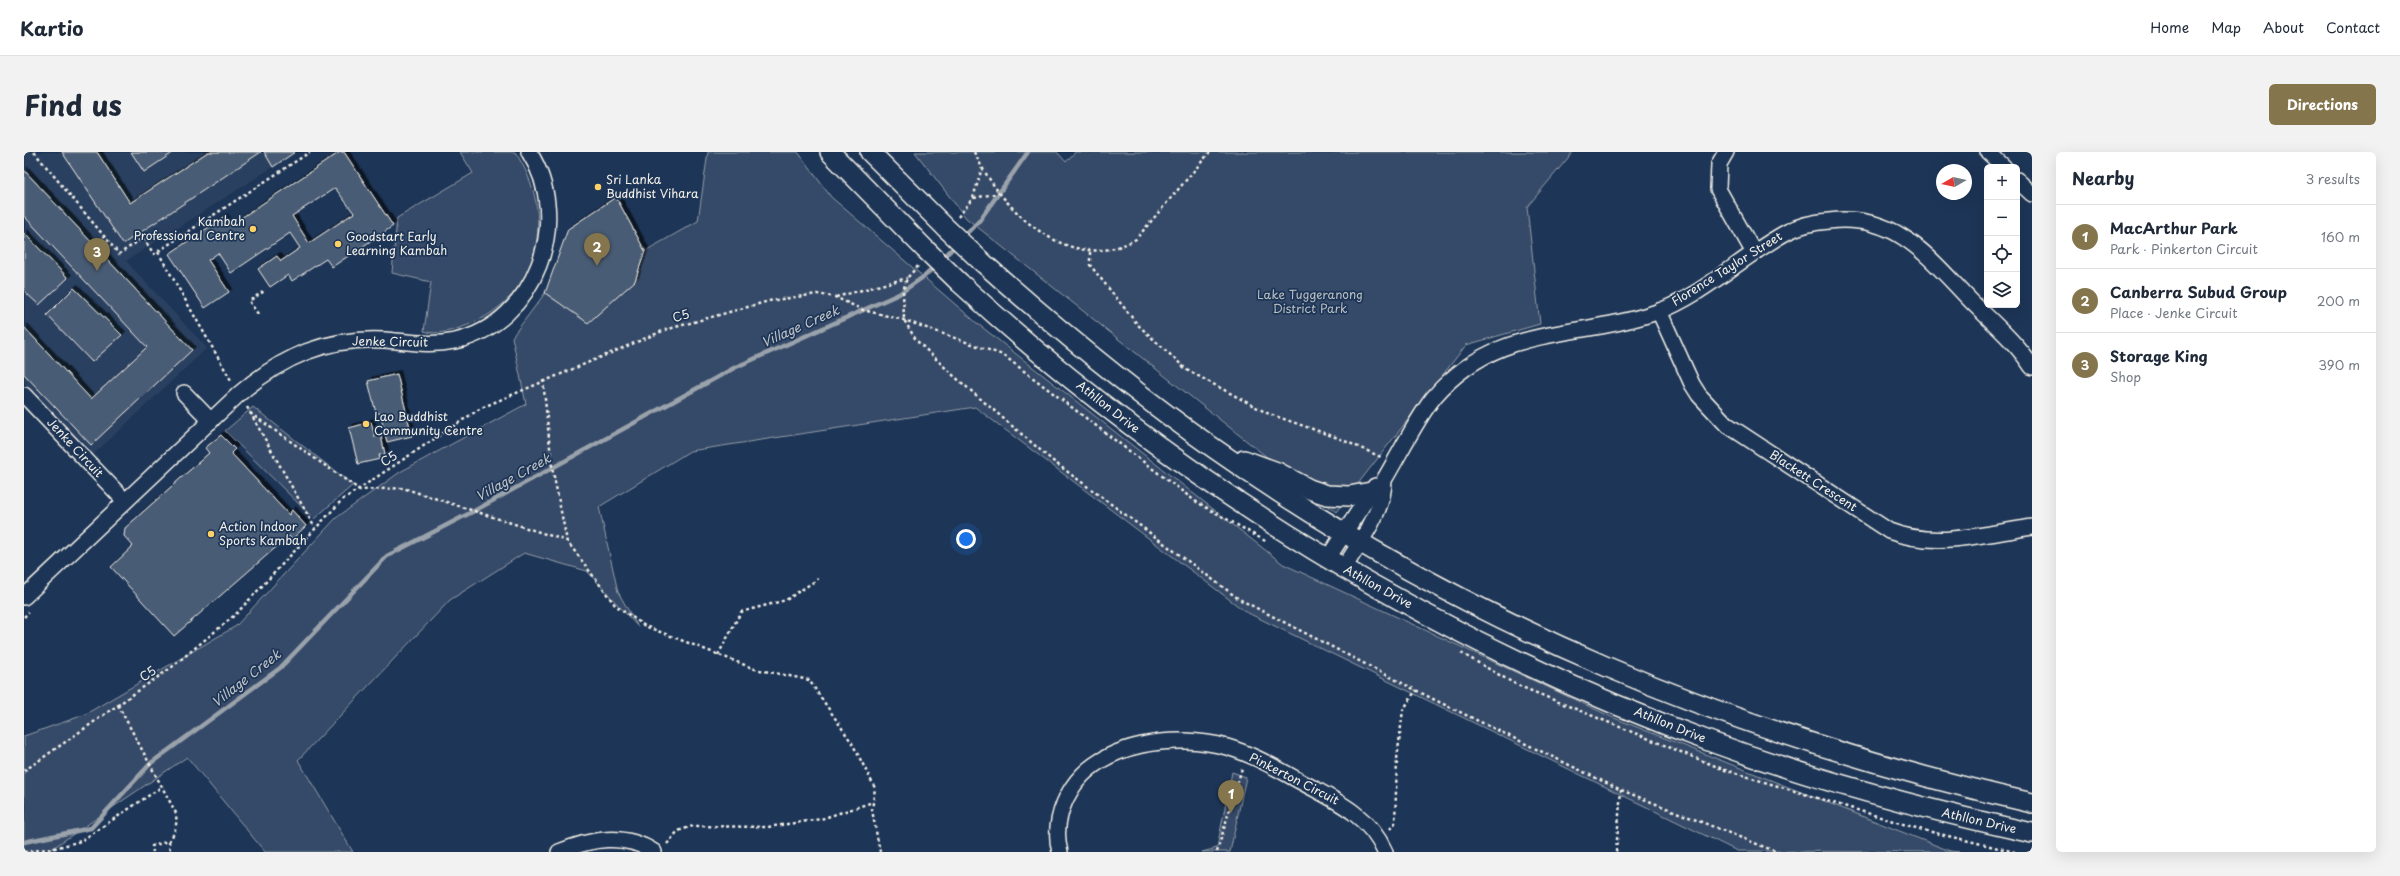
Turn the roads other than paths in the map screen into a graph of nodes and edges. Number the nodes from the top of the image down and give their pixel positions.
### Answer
1 (529, 152) edge
2 (830, 152) edge
3 (870, 152) edge
4 (1726, 152) edge
5 (1988, 152) edge
6 (2001, 164) edge
7 (2020, 183) edge
8 (2032, 194) edge
9 (1754, 253) junction
10 (1659, 311) junction
11 (2032, 367) edge
12 (184, 393) dead end
13 (24, 395) edge
14 (210, 421) junction
15 (1217, 450) junction
16 (1378, 486) junction
17 (125, 501) junction
18 (2032, 527) edge
19 (1352, 538) junction
20 (1328, 558) junction
21 (1344, 568) junction
22 (24, 597) edge
23 (2032, 803) edge
24 (2032, 833) edge
25 (1382, 846) edge
26 (659, 849) edge
27 (559, 852) edge
28 (1060, 852) edge

1 - 14 street, Jenke Circuit
2 - 20 main road, Athllon Drive, bridge
3 - 15 main road, bridge
4 - 9 street
5 - 6 street
7 - 8 street
9 - 10 street, Florence Taylor Street
9 - 11 street, Florence Taylor Street
10 - 16 street, Florence Taylor Street
10 - 18 street, Blackett Crescent
12 - 14 street
13 - 17 street, Jenke Circuit
14 - 17 street, Jenke Circuit
15 - 16 main road
15 - 19 main road
16 - 19 street, Florence Taylor Street
17 - 22 street, Jenke Circuit
19 - 20 street, Florence Taylor Street
19 - 21 street, Florence Taylor Street
19 - 23 main road
20 - 21 main road, Athllon Drive
21 - 24 main road, Athllon Drive
25 - 28 street, Pinkerton Circuit
26 - 27 street

